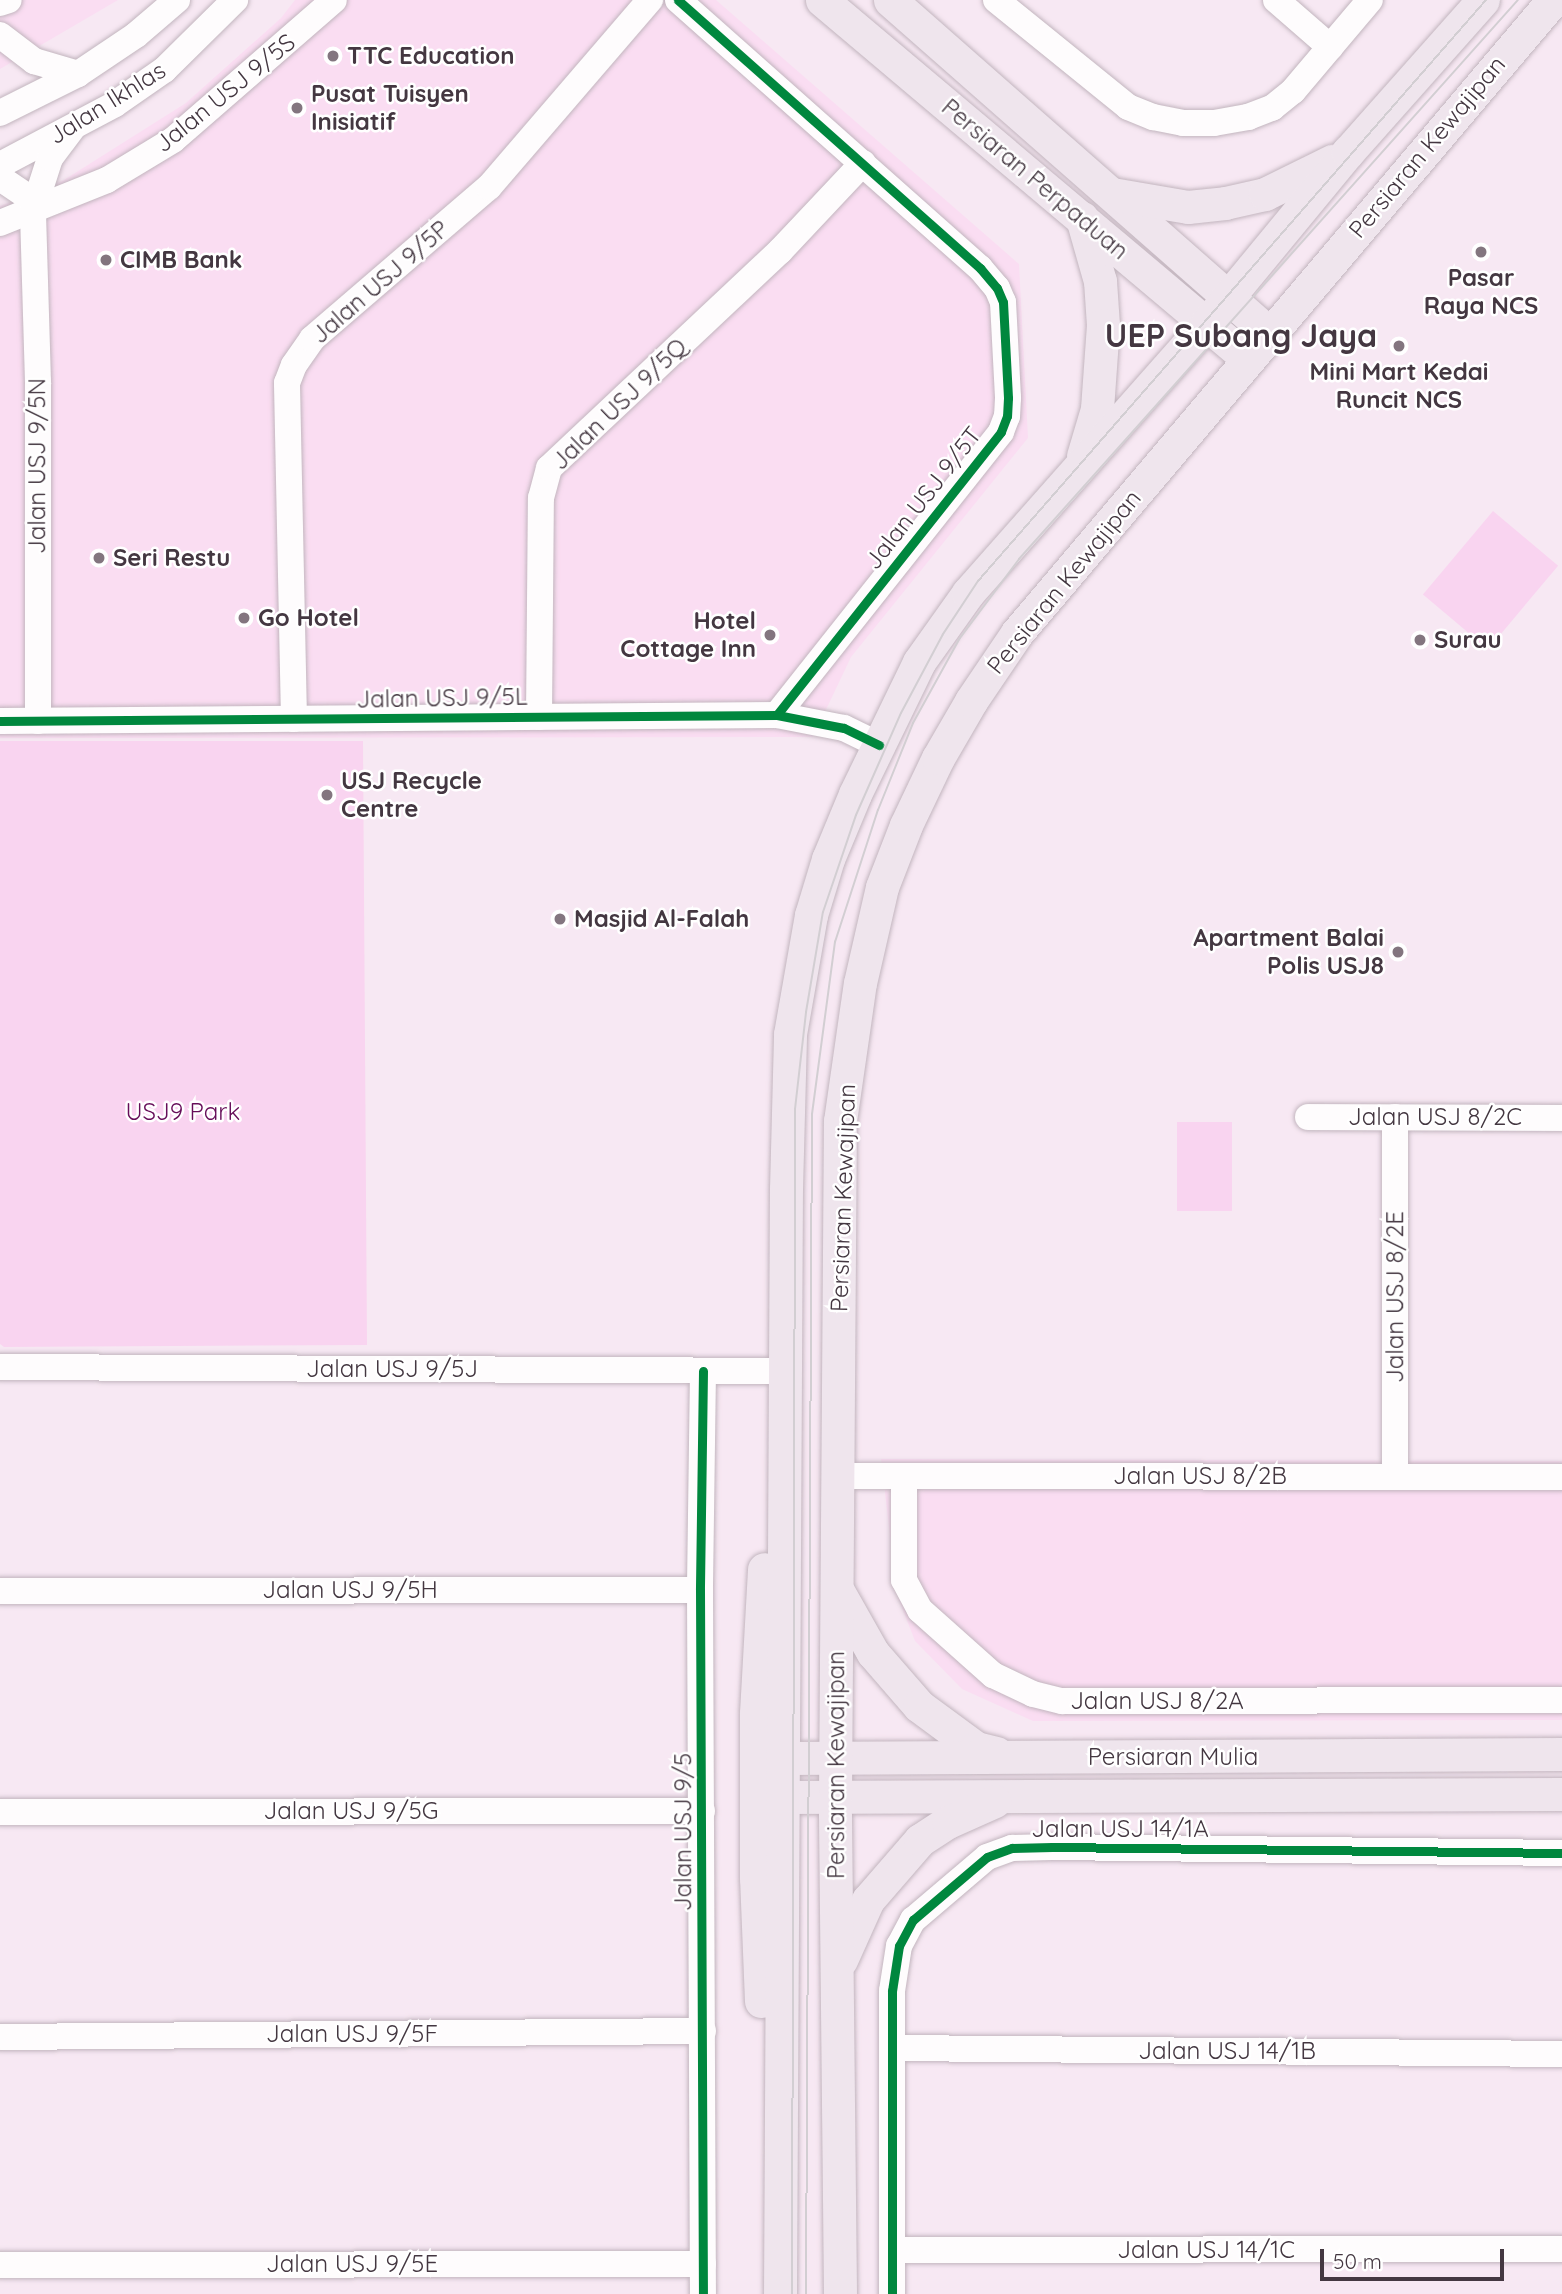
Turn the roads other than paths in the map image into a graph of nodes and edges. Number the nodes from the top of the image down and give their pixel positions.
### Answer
1 (9, 0) edge
2 (177, 0) edge
3 (235, 0) edge
4 (334, 0) edge
5 (650, 0) edge
6 (822, 0) edge
7 (890, 0) edge
8 (996, 0) edge
9 (1276, 0) edge
10 (1370, 0) edge
11 (1483, 0) edge
12 (1553, 0) edge
13 (0, 3) edge
14 (686, 3) edge
15 (0, 35) edge
16 (1330, 47) junction
17 (78, 74) junction
18 (0, 113) edge
19 (72, 129) junction
20 (1348, 152) junction
21 (863, 163) junction
22 (0, 165) edge
23 (0, 178) edge
24 (1110, 194) junction
25 (33, 211) junction
26 (1082, 218) junction
27 (0, 223) edge
28 (1228, 297) junction
29 (1206, 324) junction
30 (1270, 334) junction
31 (1248, 359) junction
32 (1079, 468) junction
33 (776, 715) junction
34 (539, 717) junction
35 (295, 719) junction
36 (0, 721) edge
37 (38, 721) junction
38 (879, 745) junction
39 (1308, 1117) dead end
40 (1395, 1117) junction
41 (1562, 1118) edge
42 (0, 1367) edge
43 (703, 1371) junction
44 (785, 1371) junction
45 (785, 1420) junction
46 (838, 1476) junction
47 (904, 1476) junction
48 (1395, 1477) junction
49 (1562, 1477) edge
50 (837, 1588) junction
51 (700, 1590) junction
52 (0, 1591) edge
53 (1562, 1700) edge
54 (1562, 1754) edge
55 (784, 1758) junction
56 (835, 1758) junction
57 (1013, 1758) junction
58 (1562, 1794) edge
59 (835, 1796) junction
60 (1007, 1796) junction
61 (784, 1797) junction
62 (702, 1811) junction
63 (0, 1812) edge
64 (1562, 1853) edge
65 (837, 1969) junction
66 (703, 2031) junction
67 (0, 2037) edge
68 (892, 2048) junction
69 (1562, 2054) edge
70 (780, 2181) junction
71 (1562, 2249) edge
72 (892, 2250) junction
73 (703, 2264) junction
74 (0, 2265) edge
75 (703, 2294) edge
76 (780, 2294) edge
77 (839, 2294) edge
78 (892, 2294) edge

1 - 13 street
2 - 17 street, Jalan Ikhlas
3 - 19 street, Jalan Ikhlas
4 - 25 street, Jalan USJ 9/5S
5 - 35 street, Jalan USJ 9/5P
6 - 26 main road, Persiaran Perpaduan
7 - 24 main road, Persiaran Perpaduan
8 - 16 street
9 - 16 street
10 - 16 street
11 - 20 main road
12 - 30 main road, Persiaran Kewajipan
14 - 21 street, Jalan USJ 9/5T
15 - 17 street
17 - 18 street, Jalan Ikhlas
19 - 22 street, Jalan Ikhlas
19 - 25 street, Jalan USJ 9/5N
20 - 24 main road
20 - 28 main road
21 - 33 street, Jalan USJ 9/5T
21 - 34 street, Jalan USJ 9/5Q
23 - 25 street
24 - 28 main road, Persiaran Perpaduan
25 - 27 street, Jalan USJ 9/5S
25 - 37 street, Jalan USJ 9/5N
26 - 29 main road, Persiaran Perpaduan
26 - 32 main road
28 - 29 main road
28 - 30 main road, Persiaran Perpaduan
29 - 31 main road, Persiaran Perpaduan
29 - 32 main road
30 - 31 main road, Persiaran Kewajipan
31 - 46 main road, Persiaran Kewajipan
32 - 38 main road
33 - 34 street, Jalan USJ 9/5L
33 - 38 street, Jalan USJ 9/5L
34 - 35 street, Jalan USJ 9/5L
35 - 37 street, Jalan USJ 9/5L
36 - 37 street, Jalan USJ 9/5L
38 - 44 main road
39 - 40 street, Jalan USJ 8/2C
40 - 41 street, Jalan USJ 8/2C
40 - 48 street, Jalan USJ 8/2E
42 - 43 street, Jalan USJ 9/5J
43 - 44 street, Jalan USJ 9/5J
43 - 51 street, Jalan USJ 9/5
44 - 45 main road
45 - 55 main road
45 - 70 main road
46 - 47 street, Jalan USJ 8/2B
46 - 50 main road, Persiaran Kewajipan
47 - 48 street, Jalan USJ 8/2B
47 - 53 street, Jalan USJ 8/2A
48 - 49 street, Jalan USJ 8/2B
50 - 56 main road, Persiaran Kewajipan
50 - 57 main road
51 - 52 street, Jalan USJ 9/5H
51 - 62 street, Jalan USJ 9/5
54 - 57 main road, Persiaran Mulia
55 - 56 main road, Persiaran Mulia
55 - 61 main road
56 - 57 main road, Persiaran Mulia
56 - 59 main road, Persiaran Kewajipan
58 - 60 main road, Persiaran Mulia
59 - 60 main road, Persiaran Mulia
59 - 61 main road, Persiaran Mulia
59 - 65 main road, Persiaran Kewajipan
60 - 65 main road
61 - 70 main road
62 - 63 street, Jalan USJ 9/5G
62 - 66 street, Jalan USJ 9/5
64 - 68 street, Jalan USJ 14/1A
65 - 77 main road, Persiaran Kewajipan
66 - 67 street, Jalan USJ 9/5F
66 - 73 street, Jalan USJ 9/5
68 - 69 street, Jalan USJ 14/1B
68 - 72 street, Jalan USJ 14/1A
70 - 76 main road
71 - 72 street, Jalan USJ 14/1C
72 - 78 street, Jalan USJ 14/1A
73 - 74 street, Jalan USJ 9/5E
73 - 75 street, Jalan USJ 9/5

